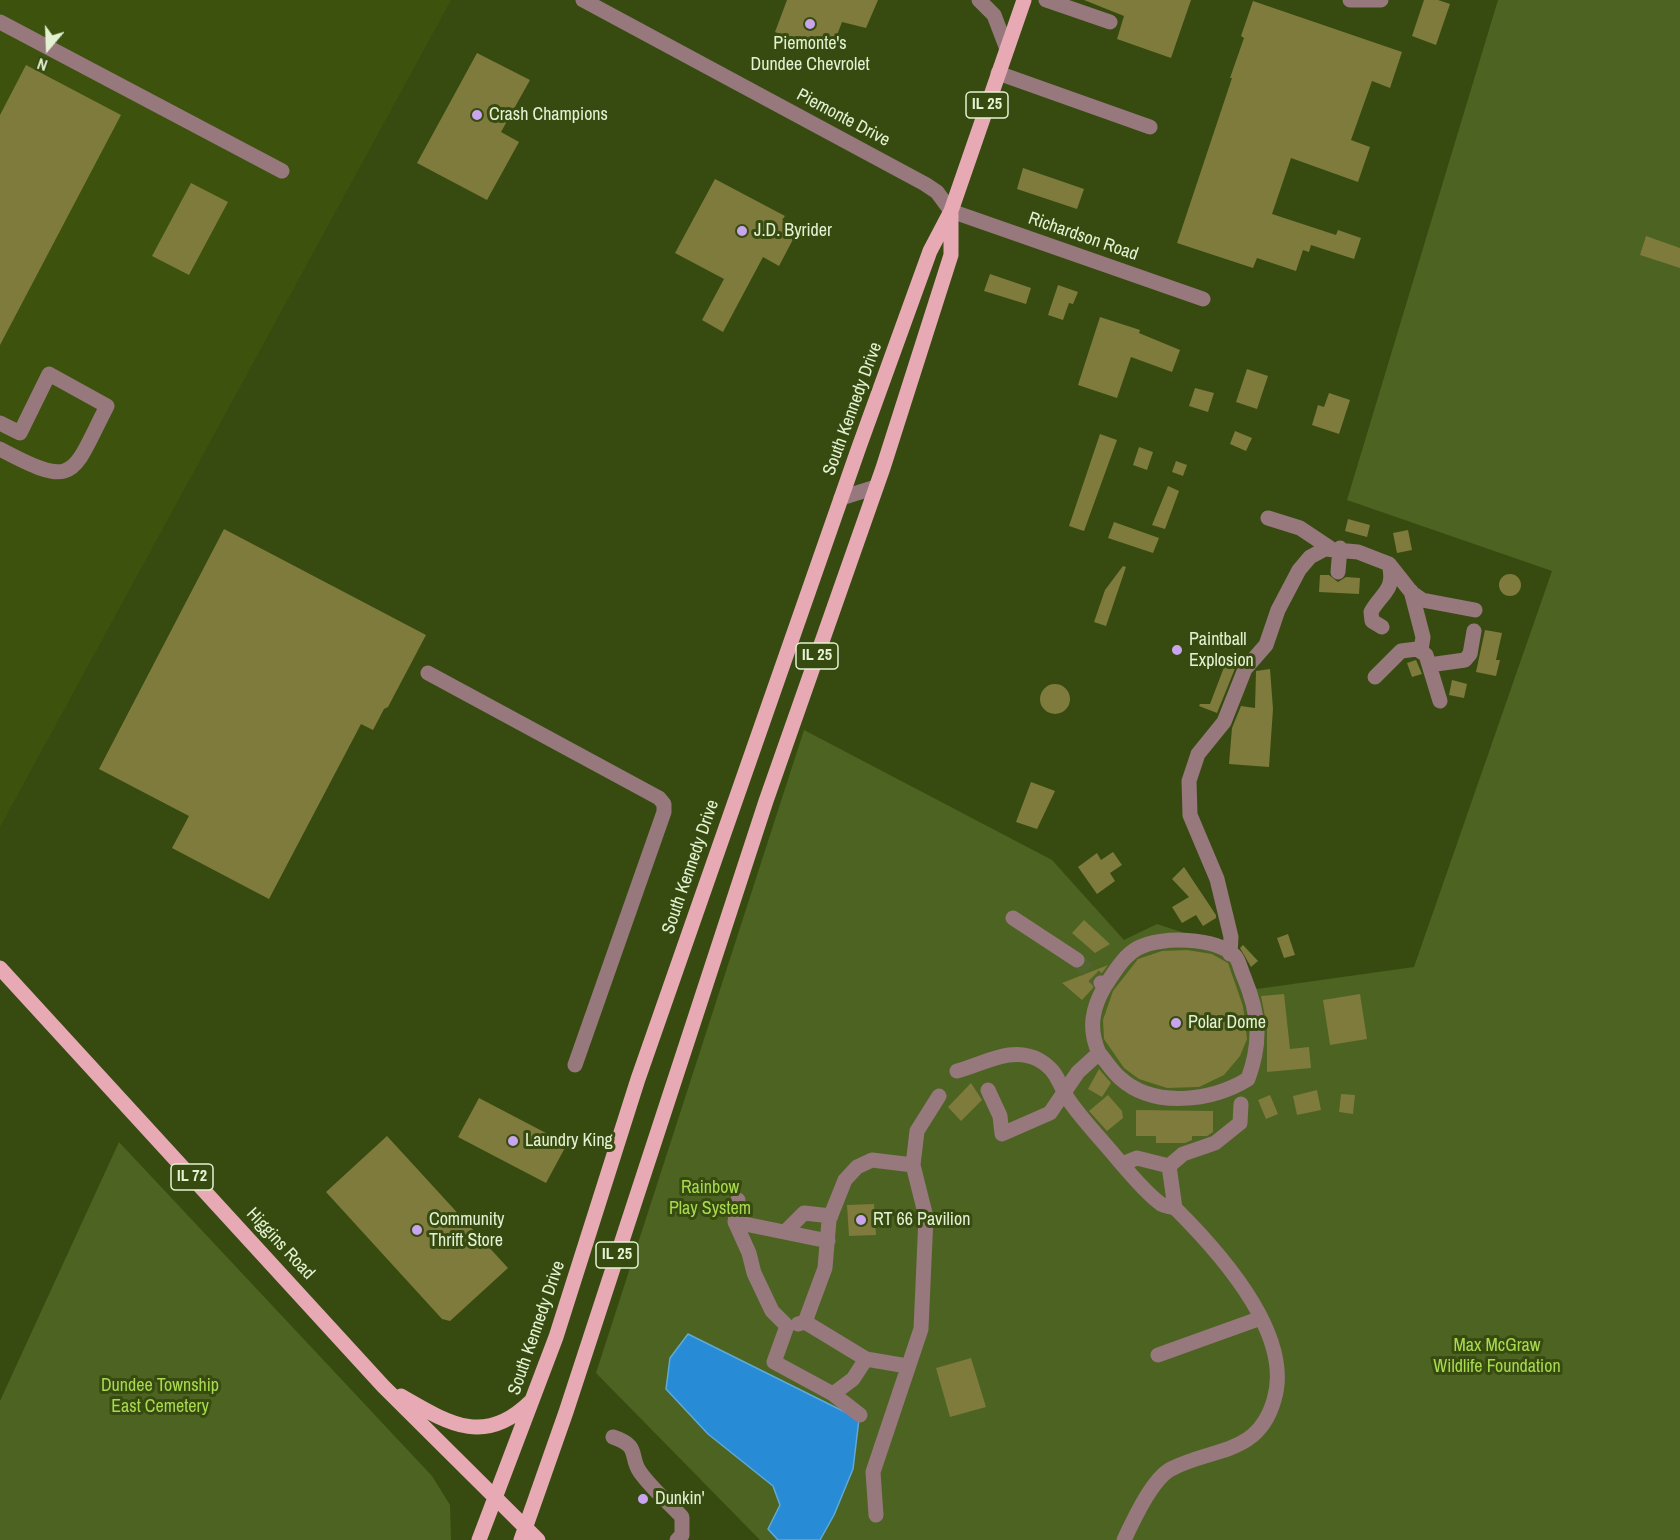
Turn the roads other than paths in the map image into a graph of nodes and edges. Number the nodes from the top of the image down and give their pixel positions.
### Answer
1 (583, 0) edge
2 (979, 0) edge
3 (1024, 0) edge
4 (1046, 0) edge
5 (1350, 0) edge
6 (1382, 0) edge
7 (0, 22) edge
8 (1110, 22) dead end
9 (1007, 49) junction
10 (998, 73) junction
11 (1150, 127) dead end
12 (282, 171) dead end
13 (951, 211) junction
14 (1203, 299) dead end
15 (0, 423) edge
16 (0, 449) edge
17 (876, 487) junction
18 (841, 498) junction
19 (1268, 518) dead end
20 (1335, 548) junction
21 (1389, 564) junction
22 (1338, 572) dead end
23 (1411, 591) junction
24 (1475, 610) dead end
25 (1382, 627) dead end
26 (1474, 631) dead end
27 (1421, 650) junction
28 (1429, 665) junction
29 (428, 673) dead end
30 (1375, 677) dead end
31 (1440, 701) dead end
32 (1013, 918) dead end
33 (1230, 954) junction
34 (1077, 960) tunnel mouth
35 (0, 968) edge
36 (1099, 1053) junction
37 (575, 1065) dead end
38 (957, 1071) dead end
39 (988, 1090) dead end
40 (1064, 1090) junction
41 (939, 1096) dead end
42 (1241, 1104) dead end
43 (1122, 1164) junction
44 (913, 1165) junction
45 (1169, 1166) junction
46 (738, 1200) dead end
47 (1175, 1208) junction
48 (831, 1216) junction
49 (735, 1222) junction
50 (785, 1232) junction
51 (828, 1241) junction
52 (1261, 1318) junction
53 (806, 1322) junction
54 (788, 1326) junction
55 (1158, 1355) dead end
56 (866, 1359) junction
57 (907, 1366) junction
58 (383, 1386) junction
59 (832, 1394) junction
60 (534, 1398) junction
61 (860, 1415) dead end
62 (613, 1437) dead end
63 (496, 1497) junction
64 (876, 1515) dead end
65 (523, 1533) edge
66 (479, 1540) edge
67 (538, 1540) edge
68 (677, 1540) edge
69 (1125, 1540) edge

1 - 13 street, Piemonte Drive
2 - 9 street
3 - 9 main road, South Kennedy Drive / IL 25
4 - 8 street
5 - 6 street
7 - 12 street
9 - 10 main road, South Kennedy Drive / IL 25
10 - 11 street
10 - 13 main road, South Kennedy Drive / IL 25
13 - 14 street, Richardson Road
13 - 17 main road, South Kennedy Drive / IL 25
13 - 18 main road, South Kennedy Drive / IL 25
15 - 16 street
17 - 18 street
17 - 65 main road, South Kennedy Drive / IL 25
18 - 60 main road, South Kennedy Drive / IL 25
19 - 20 street
20 - 21 street
20 - 22 street
20 - 33 street
21 - 23 street
21 - 25 street
23 - 24 street
23 - 27 street
26 - 28 street
27 - 28 street
27 - 30 street
28 - 31 street
29 - 37 street
32 - 34 street
33 - 36 street
33 - 36 street
35 - 58 main road, Higgins Road / IL 72
36 - 40 street
38 - 40 street
39 - 40 street
40 - 43 street
41 - 44 street
42 - 45 street
43 - 45 street
43 - 47 street
44 - 48 street
44 - 57 street
45 - 47 street
46 - 49 street
47 - 52 street
48 - 50 street
48 - 51 street
49 - 50 street
49 - 54 street
50 - 51 street
51 - 53 street
52 - 55 street
52 - 69 street
53 - 54 street
53 - 56 street
54 - 59 street
56 - 57 street
56 - 59 street
57 - 64 street
58 - 60 main road
58 - 63 main road, Higgins Road / IL 72
59 - 61 street
60 - 63 main road, South Kennedy Drive / IL 25
62 - 68 street
63 - 65 main road, Higgins Road / IL 72
63 - 66 main road, South Kennedy Drive / IL 25
65 - 67 main road, Higgins Road / IL 72

